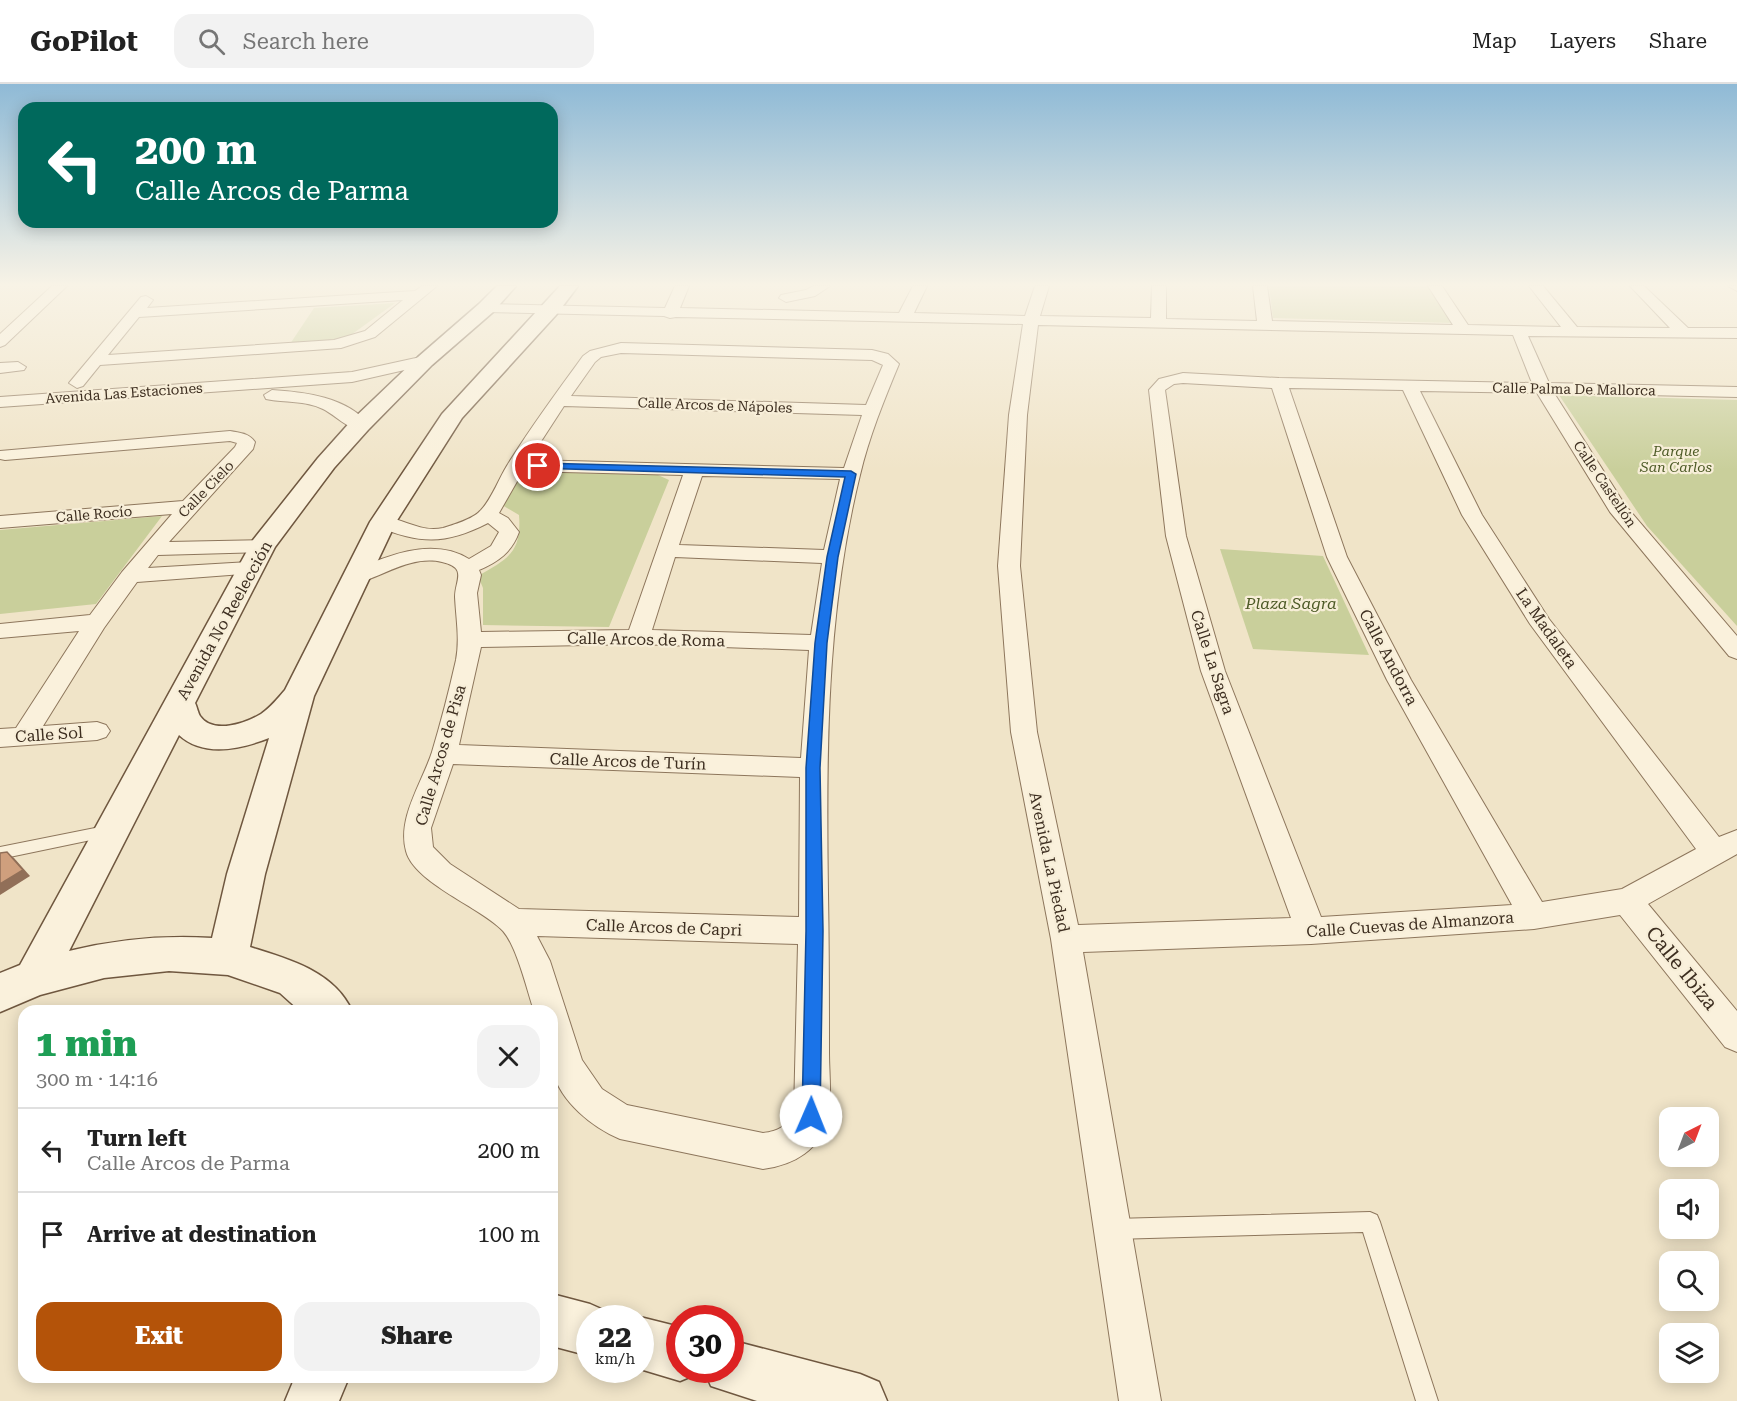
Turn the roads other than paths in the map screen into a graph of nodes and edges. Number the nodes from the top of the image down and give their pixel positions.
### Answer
1 (107, 347) edge
2 (294, 347) edge
3 (300, 347) edge
4 (441, 347) edge
5 (514, 347) edge
6 (1027, 347) edge
7 (1526, 347) edge
8 (261, 350) junction
9 (96, 361) junction
10 (425, 361) junction
11 (18, 367) dead end
12 (0, 368) edge
13 (77, 383) dead end
14 (1279, 383) junction
15 (1161, 384) joint
16 (1409, 386) junction
17 (1542, 387) junction
18 (274, 388) junction
19 (235, 391) junction
20 (1737, 392) edge
21 (557, 401) junction
22 (0, 402) edge
23 (872, 410) junction
24 (0, 416) edge
25 (360, 425) junction
26 (20, 438) dead end
27 (3, 458) edge
28 (516, 465) junction
29 (694, 471) junction
30 (851, 474) junction
31 (188, 507) junction
32 (488, 515) junction
33 (0, 522) edge
34 (382, 522) junction
35 (436, 545) junction
36 (152, 549) junction
37 (668, 551) junction
38 (255, 557) junction
39 (832, 557) junction
40 (467, 567) junction
41 (132, 576) junction
42 (355, 577) junction
43 (97, 622) junction
44 (0, 630) edge
45 (638, 637) junction
46 (470, 640) junction
47 (821, 643) junction
48 (1737, 651) edge
49 (298, 696) junction
50 (179, 702) junction
51 (98, 731) dead end
52 (12, 736) edge
53 (444, 754) junction
54 (813, 768) junction
55 (112, 831) junction
56 (1726, 847) edge
57 (0, 853) edge
58 (1627, 901) junction
59 (1534, 916) junction
60 (514, 922) junction
61 (814, 931) junction
62 (1311, 931) junction
63 (1066, 939) junction
64 (228, 957) junction
65 (17, 985) edge
66 (324, 1005) edge
67 (548, 1005) edge
68 (1737, 1036) edge
69 (558, 1037) edge
70 (1112, 1229) junction
71 (558, 1322) edge
72 (576, 1326) edge
73 (744, 1371) edge
74 (320, 1383) edge
75 (312, 1401) edge
76 (860, 1401) edge
77 (1140, 1401) edge
78 (1427, 1401) edge

1 - 9 street
2 - 8 street
3 - 18 street
4 - 10 main road, Avenida No Reelección
5 - 34 main road
6 - 63 street, Avenida La Piedad
7 - 17 street, Calle Castellón
8 - 9 street
8 - 19 street
9 - 13 street
10 - 18 street, Avenida Las Estaciones
10 - 25 main road, Avenida No Reelección
11 - 12 street
14 - 15 street, Calle Palma De Mallorca
14 - 16 street, Calle Palma De Mallorca
14 - 59 street, Calle Andorra
15 - 62 street, Calle La Sagra
16 - 17 street, Calle Palma De Mallorca
16 - 56 street, La Madaleta
17 - 20 street, Calle Palma De Mallorca
17 - 48 street, Calle Castellón
18 - 19 street, Avenida Las Estaciones
18 - 25 street, Avenida Las Estaciones
19 - 22 street, Avenida Las Estaciones
19 - 24 street, Avenida Las Estaciones
21 - 23 street, Calle Arcos de Nápoles
21 - 23 street
21 - 28 street
23 - 30 street
25 - 38 main road, Avenida No Reelección
26 - 27 street
27 - 31 street, Calle Cielo
28 - 29 street
28 - 32 street
29 - 30 street
29 - 37 street
30 - 39 street
31 - 33 street, Calle Rocío
31 - 36 street, Calle Cielo
32 - 35 street
32 - 40 street
34 - 35 street
34 - 42 main road
35 - 40 street
35 - 42 street
36 - 38 street
36 - 41 street, Calle Cielo
37 - 39 street
37 - 45 street
38 - 41 street
38 - 50 main road, Avenida No Reelección
39 - 47 street
40 - 46 street, Calle Arcos de Pisa
41 - 43 street, Calle Cielo
42 - 49 main road
43 - 44 street
43 - 52 street, Calle Cielo
45 - 46 street, Calle Arcos de Roma
45 - 47 street, Calle Arcos de Roma
46 - 53 street, Calle Arcos de Pisa
47 - 54 street
49 - 50 main road
49 - 64 main road
50 - 55 main road, Avenida No Reelección
51 - 52 street, Calle Sol
53 - 54 street, Calle Arcos de Turín
53 - 60 street, Calle Arcos de Pisa
54 - 61 street
55 - 57 lane
55 - 65 main road, Avenida No Reelección
56 - 58 street, Calle Cuevas de Almanzora
58 - 59 street, Calle Cuevas de Almanzora
58 - 68 street, Calle Ibiza
59 - 62 street, Calle Cuevas de Almanzora
60 - 61 street, Calle Arcos de Capri
60 - 67 street, Calle Arcos de Pisa
61 - 69 street
62 - 63 street, Calle Cuevas de Almanzora
63 - 70 street, Avenida La Piedad
64 - 65 main road
64 - 66 main road
70 - 77 street, Avenida La Piedad
70 - 78 lane
71 - 72 main road
73 - 76 main road
74 - 75 main road

